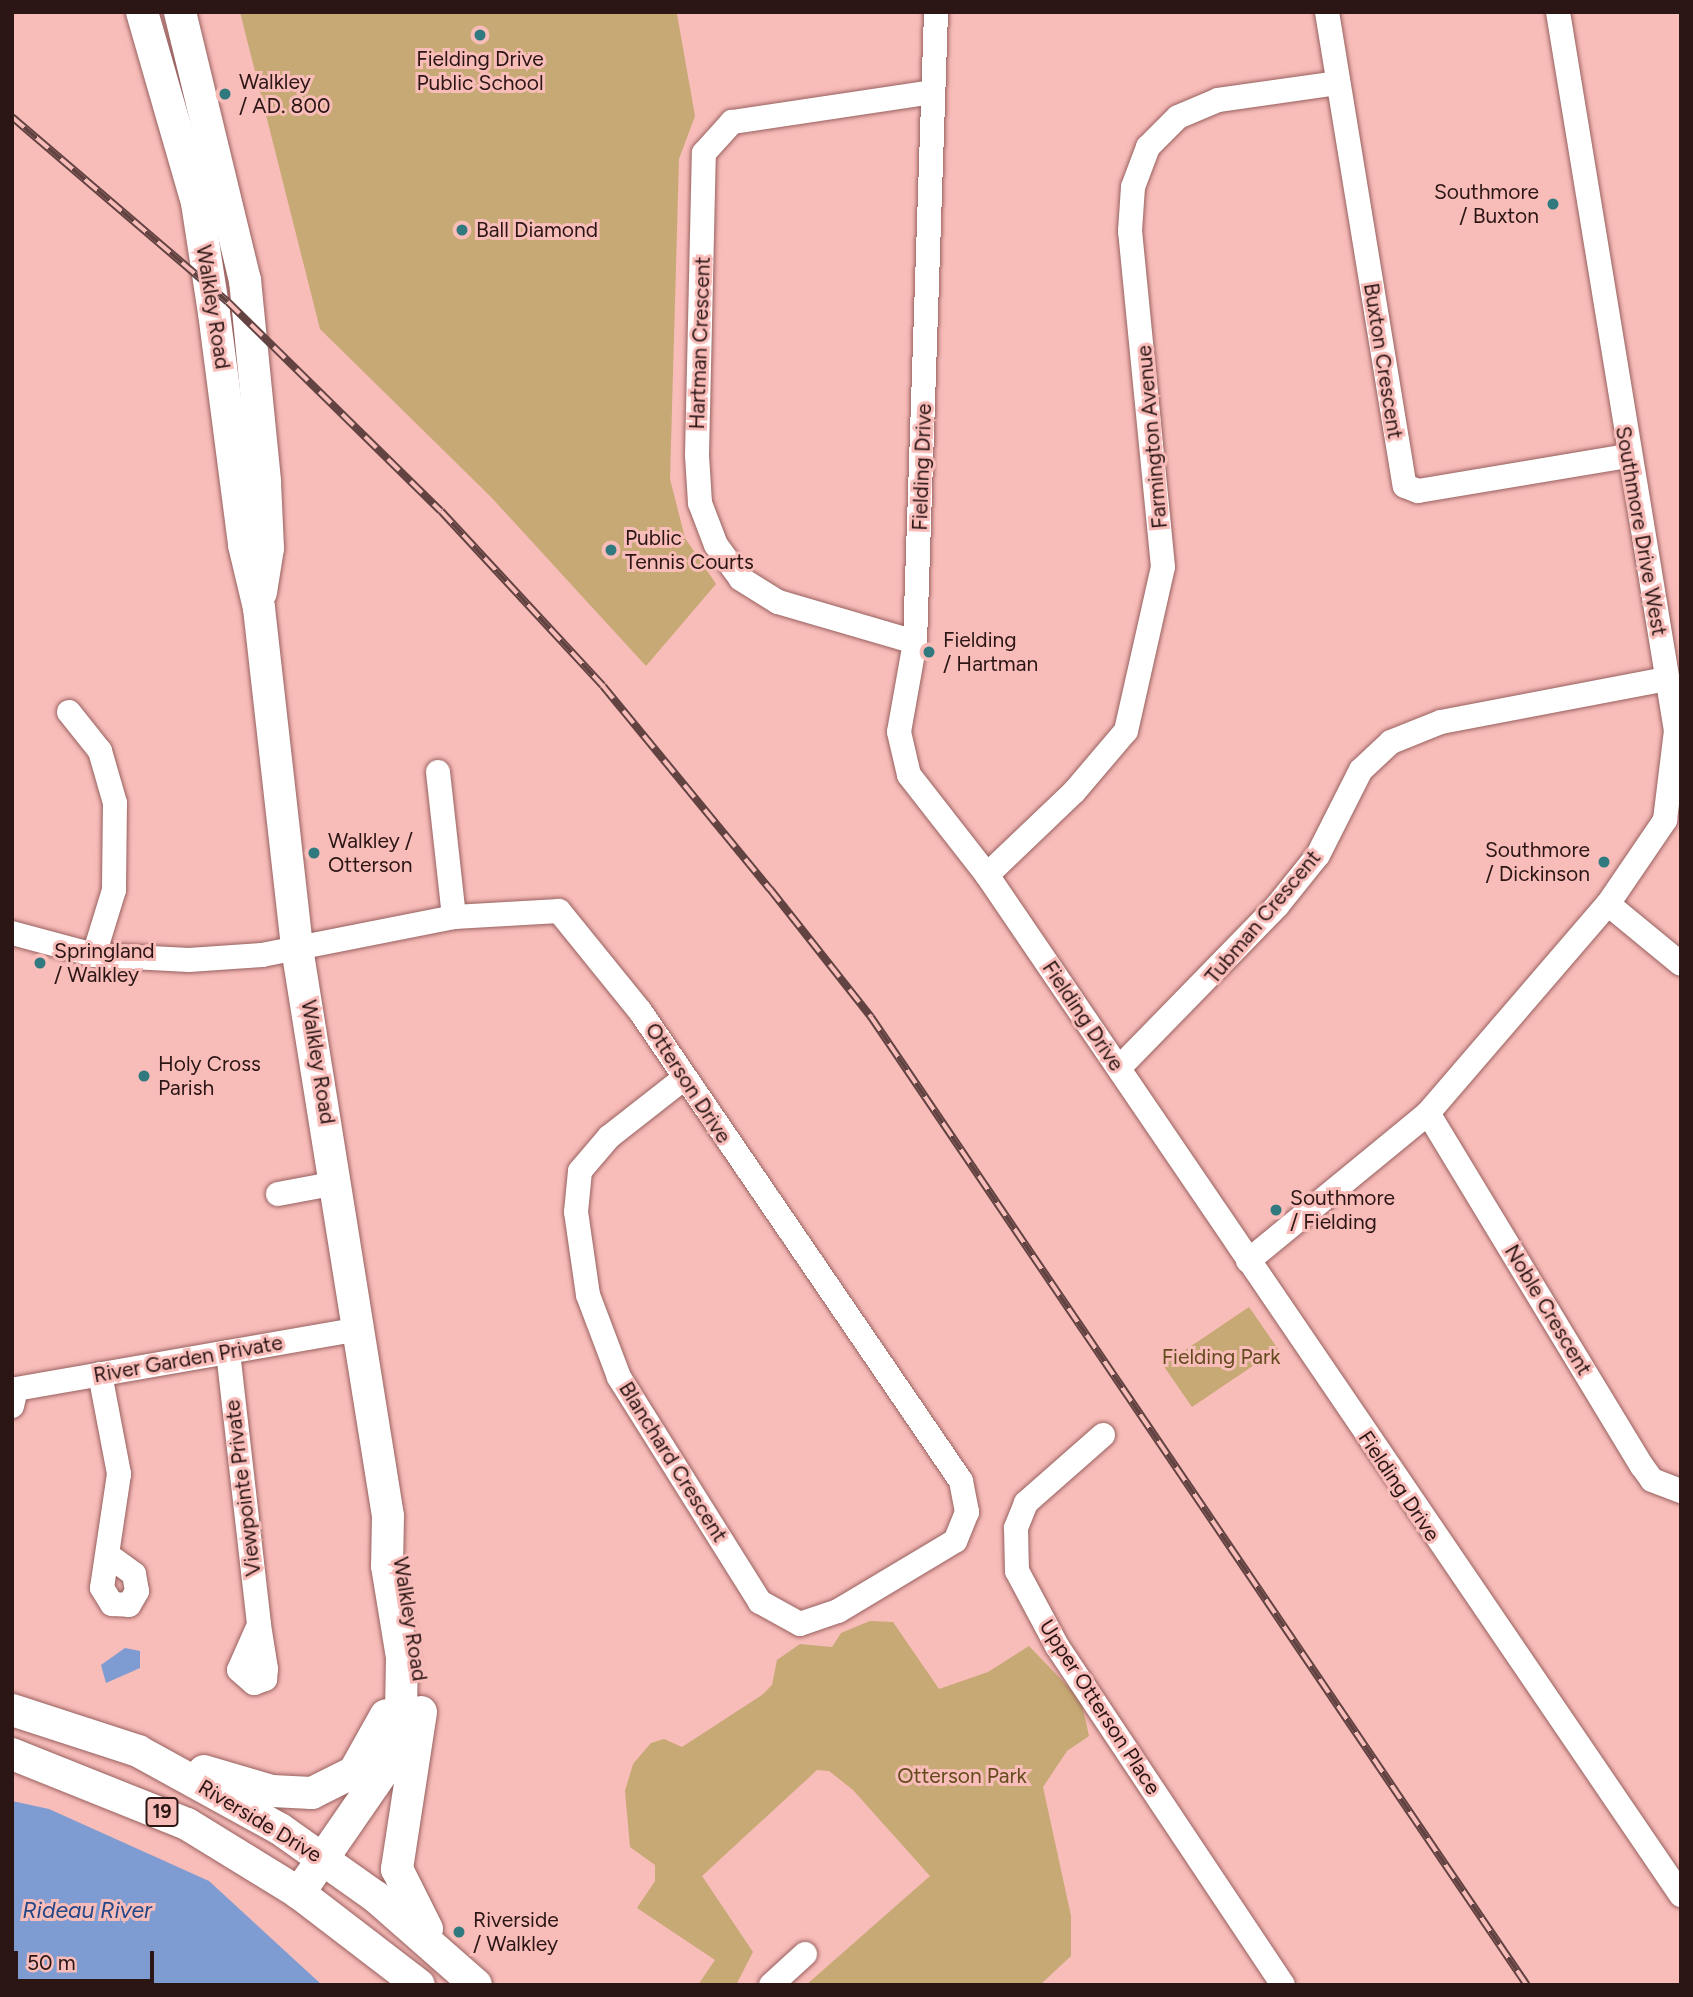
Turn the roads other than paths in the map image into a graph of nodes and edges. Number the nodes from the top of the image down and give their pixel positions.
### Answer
1 (142, 12) edge
2 (180, 12) edge
3 (936, 12) edge
4 (1327, 12) edge
5 (1558, 12) edge
6 (1337, 83) junction
7 (932, 92) junction
8 (1628, 456) junction
9 (259, 608) junction
10 (915, 642) junction
11 (1667, 679) junction
12 (69, 712) dead end
13 (438, 772) dead end
14 (987, 876) junction
15 (1608, 904) junction
16 (454, 917) junction
17 (12, 933) edge
18 (297, 948) junction
19 (94, 955) junction
20 (1681, 964) edge
21 (1119, 1068) junction
22 (683, 1079) junction
23 (1428, 1113) junction
24 (337, 1183) junction
25 (278, 1194) dead end
26 (1248, 1261) junction
27 (360, 1329) junction
28 (228, 1352) junction
29 (100, 1374) junction
30 (14, 1397) edge
31 (1103, 1435) dead end
32 (960, 1480) joint
33 (1681, 1491) edge
34 (388, 1516) junction
35 (108, 1555) dead end
36 (259, 1625) dead end
37 (397, 1630) junction
38 (12, 1710) edge
39 (421, 1712) junction
40 (138, 1751) junction
41 (12, 1754) edge
42 (331, 1864) junction
43 (1681, 1895) edge
44 (306, 1898) junction
45 (443, 1954) junction
46 (805, 1954) dead end
47 (419, 1985) edge
48 (477, 1985) edge
49 (771, 1985) edge
50 (1283, 1985) edge

1 - 9 main road, Walkley Road
2 - 9 main road, Walkley Road
3 - 7 street, Fielding Drive
4 - 6 street, Buxton Crescent
5 - 8 street, Southmore Drive West
6 - 8 street, Buxton Crescent
6 - 14 street, Farmington Avenue
7 - 10 street, Fielding Drive
7 - 10 street, Hartman Crescent
8 - 11 street, Southmore Drive West
9 - 18 main road, Walkley Road
10 - 14 street, Fielding Drive
11 - 15 street, Southmore Drive West
11 - 21 street, Tubman Crescent
12 - 19 street
13 - 16 street
14 - 21 street, Fielding Drive
15 - 20 street
15 - 23 street, Southmore Drive West
16 - 18 street, Otterson Drive
16 - 22 street, Otterson Drive
17 - 19 street, Otterson Drive
18 - 19 street, Otterson Drive
18 - 24 main road, Walkley Road
21 - 26 street, Fielding Drive
22 - 32 street, Otterson Drive
22 - 32 street, Blanchard Crescent
23 - 26 street, Southmore Drive West
23 - 33 street, Noble Crescent
24 - 25 street
24 - 27 main road, Walkley Road
26 - 43 street, Fielding Drive
27 - 28 street, River Garden Private
27 - 34 main road, Walkley Road
28 - 29 street, River Garden Private
28 - 36 street, Viewpointe Private
29 - 30 street, River Garden Private
29 - 35 street
31 - 50 street, Upper Otterson Place
34 - 37 main road, Walkley Road
34 - 39 main road, Walkley Road
37 - 40 main road
37 - 42 main road, Walkley Road
38 - 40 main road, Riverside Drive / 19
39 - 42 main road, Walkley Road
39 - 45 main road
40 - 42 main road, Riverside Drive / 19
41 - 44 main road, Riverside Drive / 19
42 - 44 main road, Walkley Road
42 - 45 main road, Riverside Drive / 19
44 - 47 main road, Riverside Drive / 19
45 - 48 main road, Riverside Drive / 19
46 - 49 street

